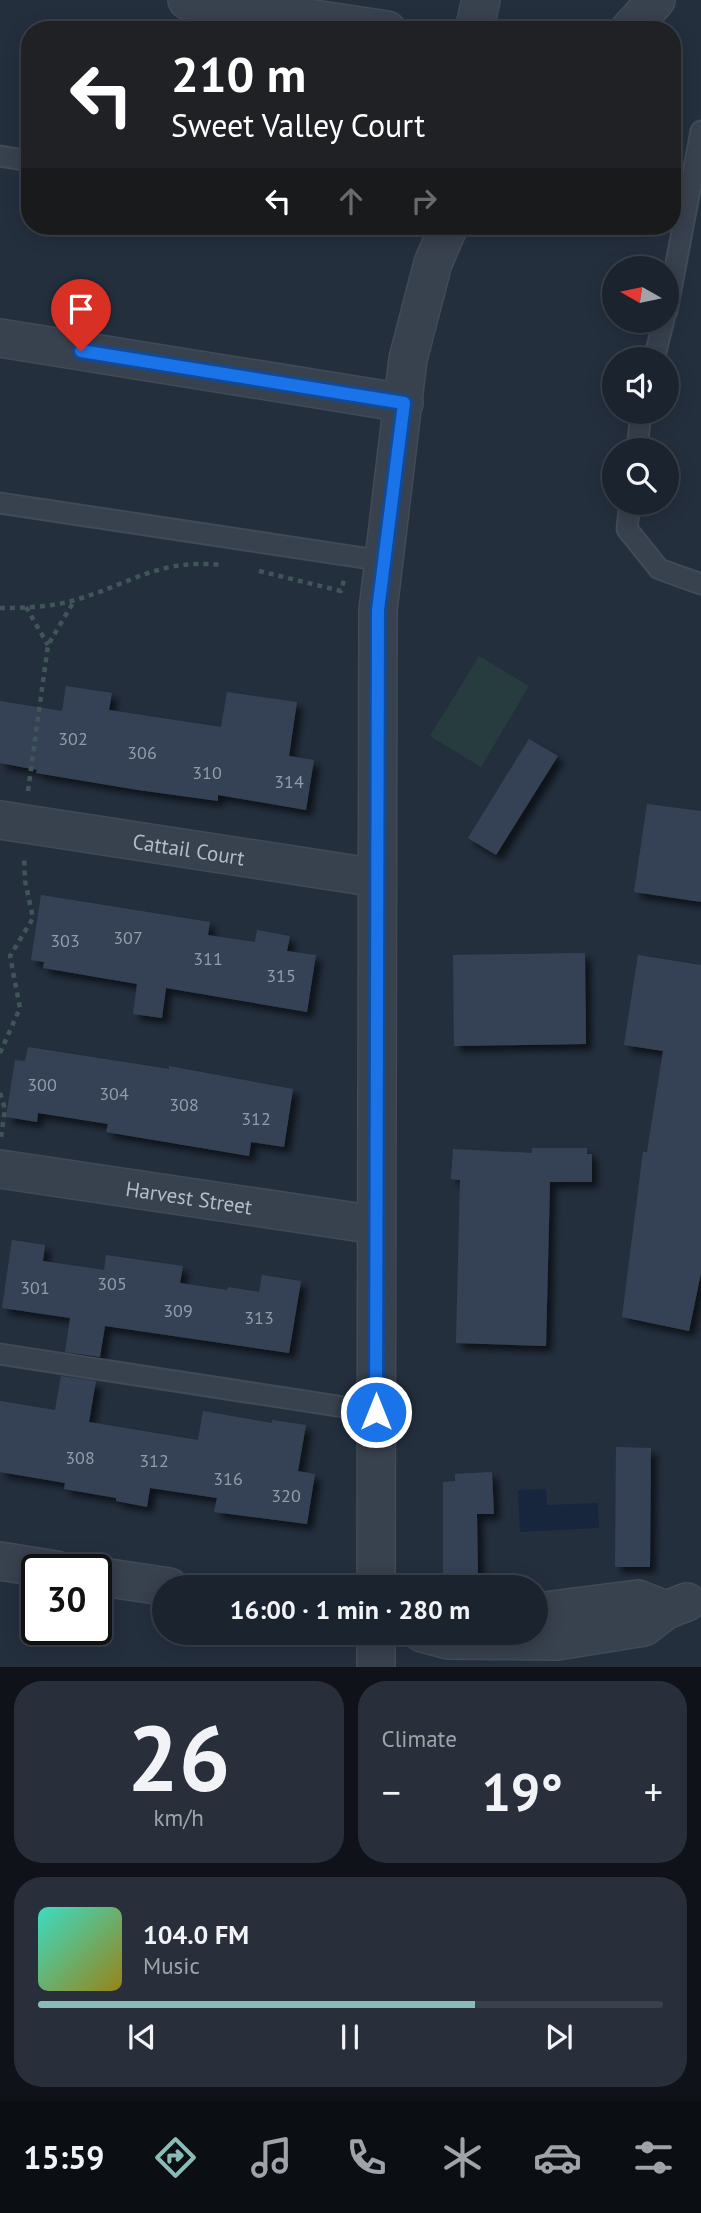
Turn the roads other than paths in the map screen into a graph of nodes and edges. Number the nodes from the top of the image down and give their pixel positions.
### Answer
1 (187, 0) edge
2 (481, 0) edge
3 (656, 0) edge
4 (327, 21) edge
5 (476, 21) edge
6 (637, 21) edge
7 (701, 131) edge
8 (0, 156) edge
9 (21, 160) edge
10 (439, 235) edge
11 (677, 256) edge
12 (0, 338) edge
13 (404, 403) junction
14 (0, 503) edge
15 (628, 515) edge
16 (368, 558) junction
17 (701, 584) edge
18 (0, 820) edge
19 (377, 878) junction
20 (1, 1167) edge
21 (376, 1225) junction
22 (0, 1354) edge
23 (376, 1412) junction
24 (0, 1561) edge
25 (21, 1564) edge
26 (376, 1575) edge
27 (112, 1578) edge
28 (152, 1584) edge
29 (548, 1610) edge
30 (548, 1641) edge
31 (376, 1645) edge
32 (376, 1667) edge

1 - 4 street
2 - 5 street
3 - 6 street
7 - 11 lane
8 - 9 lane
10 - 13 street
12 - 13 street
13 - 16 street
14 - 16 lane
15 - 17 lane
16 - 19 street
18 - 19 street, Cattail Court
19 - 21 street
20 - 21 street, Harvest Street
21 - 23 street
22 - 23 lane
23 - 26 street
24 - 25 street
27 - 28 street
29 - 30 street
31 - 32 street

